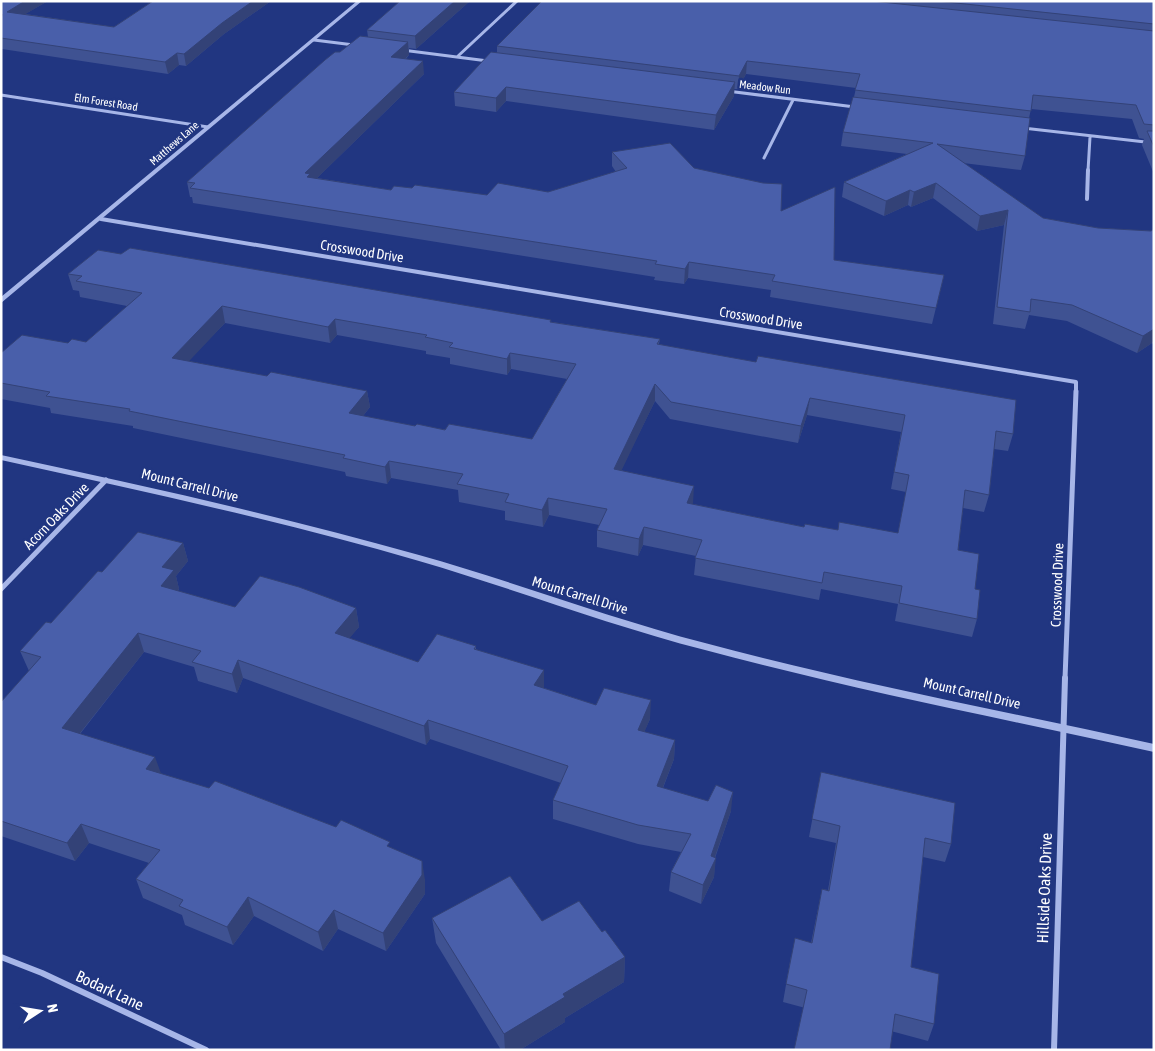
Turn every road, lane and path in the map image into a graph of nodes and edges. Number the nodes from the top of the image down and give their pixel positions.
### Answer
1 (360, 1) edge
2 (517, 1) edge
3 (314, 40) junction
4 (364, 46) edge
5 (401, 50) edge
6 (457, 57) junction
7 (491, 61) edge
8 (725, 91) edge
9 (1, 95) edge
10 (793, 100) junction
11 (861, 108) edge
12 (208, 127) junction
13 (1014, 127) edge
14 (1090, 137) junction
15 (1154, 143) edge
16 (764, 158) dead end
17 (1087, 199) dead end
18 (101, 220) junction
19 (1, 301) edge
20 (1, 457) edge
21 (106, 480) junction
22 (1, 589) edge
23 (1063, 728) junction
24 (1154, 748) edge
25 (1, 957) edge
26 (206, 1050) edge
27 (1054, 1050) edge

1 - 3 street, Matthews Lane
2 - 6 street
3 - 4 street
3 - 12 street, Matthews Lane
5 - 6 street
6 - 7 street
8 - 10 street, Meadow Run
9 - 12 street, Elm Forest Road
10 - 11 street, Meadow Run
10 - 16 street
12 - 18 street, Matthews Lane
13 - 14 street
14 - 15 street
14 - 17 street
18 - 19 street, Matthews Lane
18 - 23 street, Crosswood Drive
20 - 21 street, Mount Carrell Drive
21 - 22 street, Acorn Oaks Drive
21 - 23 street, Mount Carrell Drive
23 - 24 street, Mount Carrell Drive
23 - 27 street, Hillside Oaks Drive
25 - 26 street, Bodark Lane

